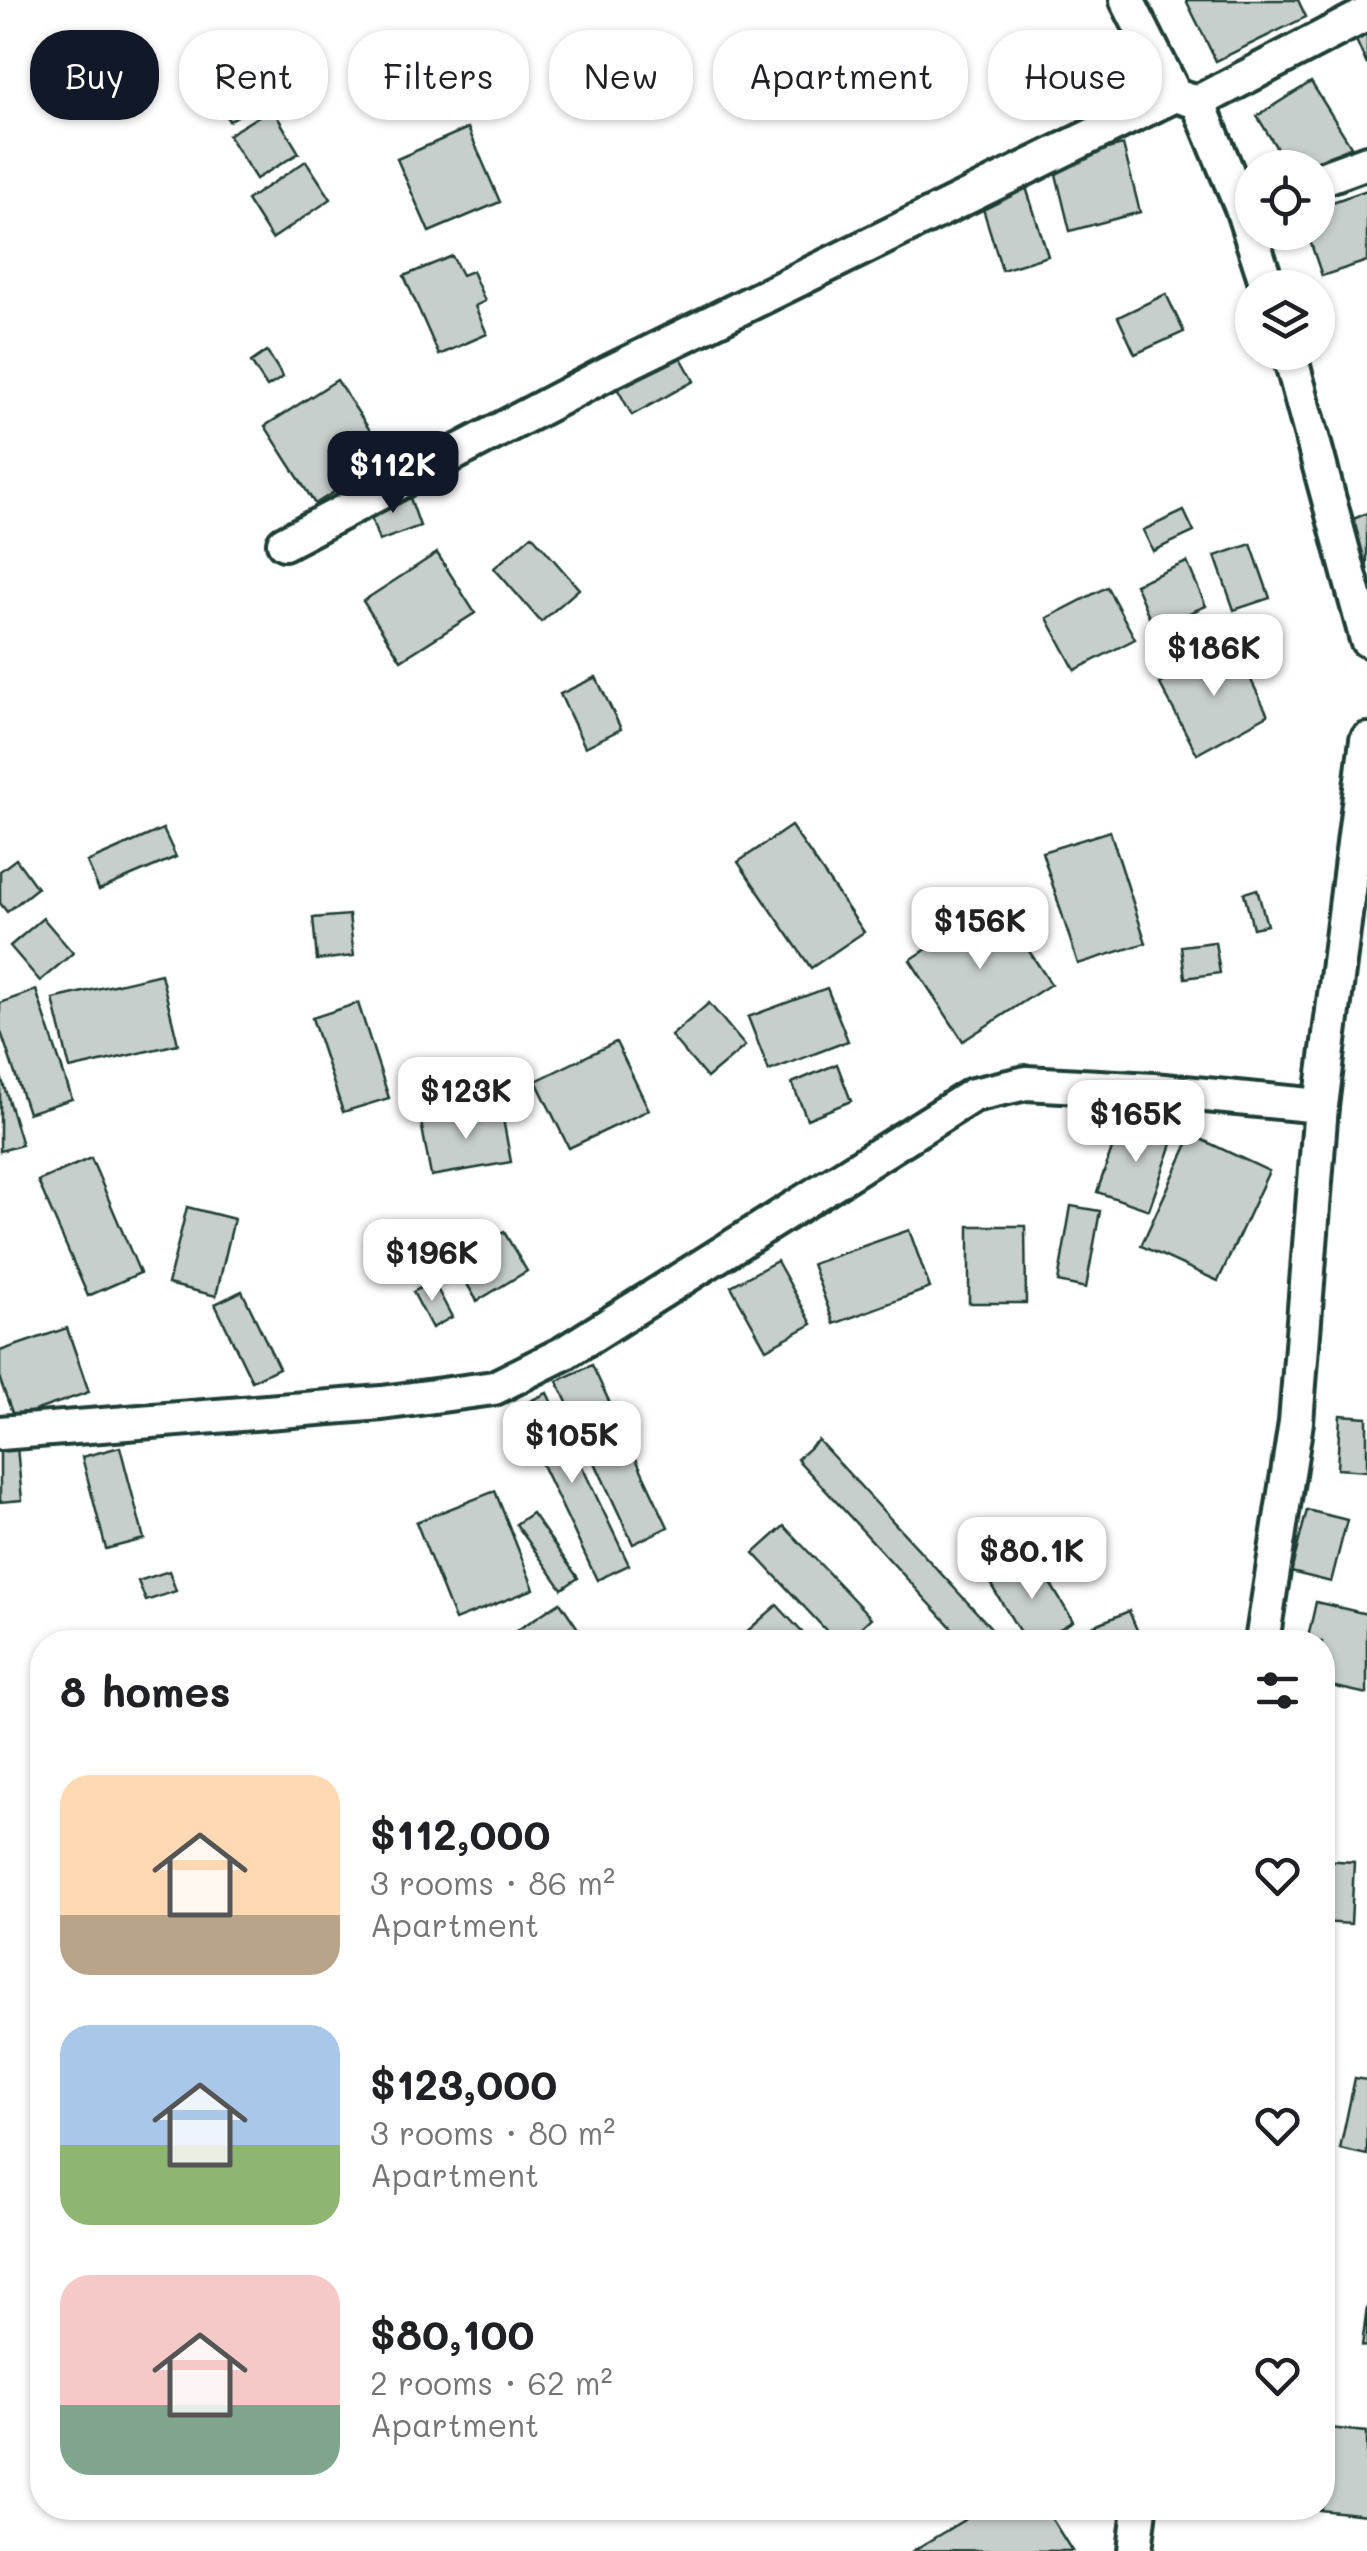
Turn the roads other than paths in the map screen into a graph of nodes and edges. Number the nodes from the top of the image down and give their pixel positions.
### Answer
1 (1127, 0) edge
2 (1367, 14) edge
3 (1186, 98) junction
4 (1367, 162) edge
5 (1335, 174) edge
6 (1235, 185) edge
7 (1294, 370) edge
8 (284, 543) dead end
9 (1367, 640) edge
10 (1367, 740) edge
11 (1322, 1106) junction
12 (0, 1433) edge
13 (1264, 1630) edge
14 (1139, 2520) edge
15 (1135, 2551) edge

1 - 3 street
2 - 3 street
3 - 6 street
3 - 8 street
4 - 5 street
7 - 9 street
10 - 11 street
11 - 12 street
11 - 13 street
14 - 15 street

